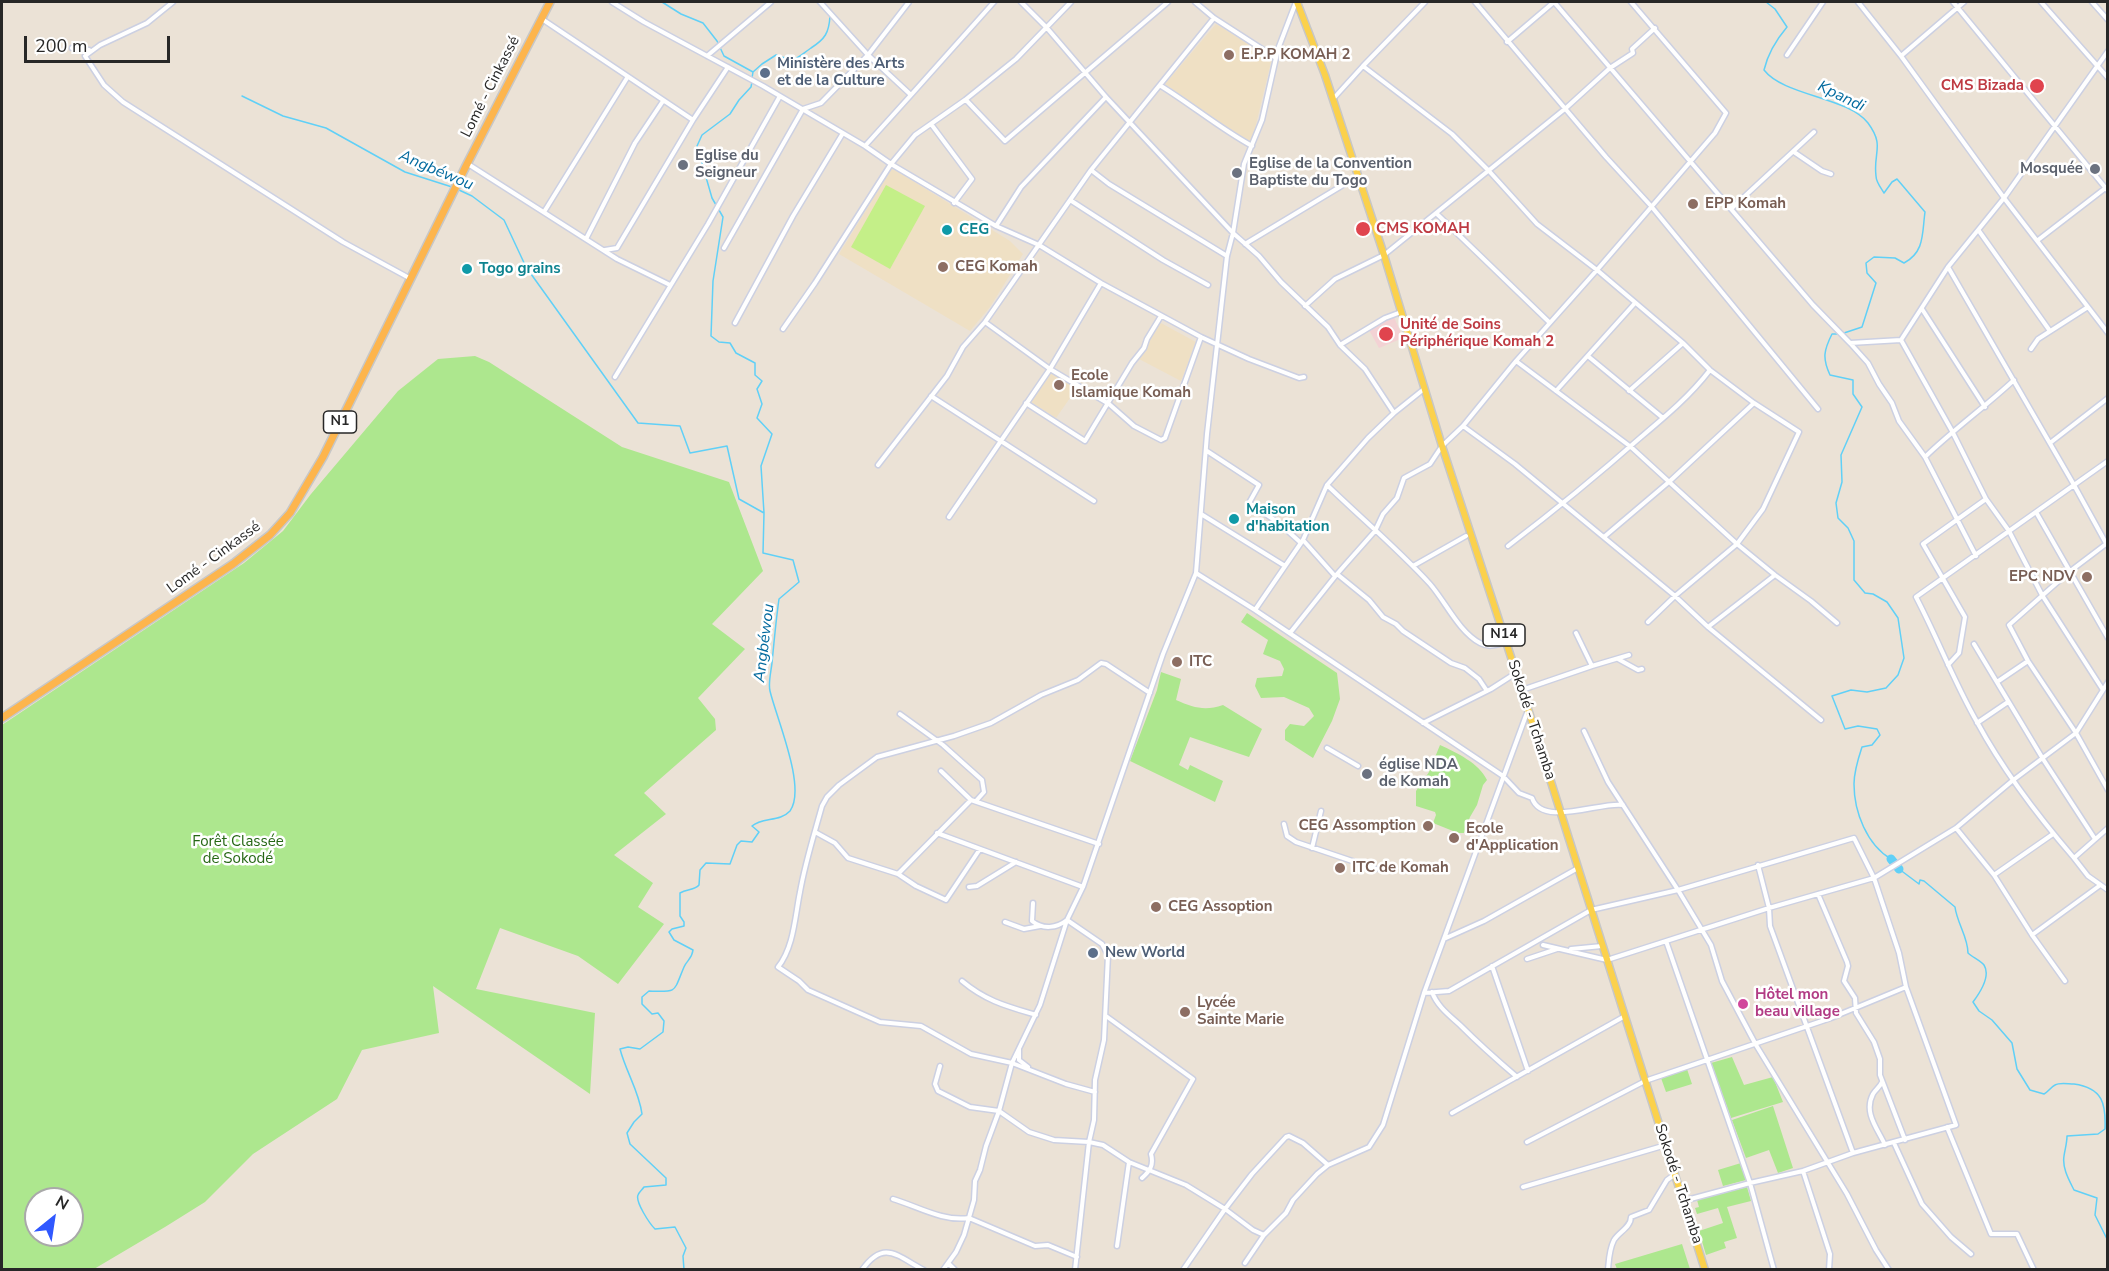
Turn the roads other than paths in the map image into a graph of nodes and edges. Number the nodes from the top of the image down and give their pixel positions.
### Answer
1 (173, 2) edge
2 (550, 2) edge
3 (612, 2) edge
4 (771, 2) edge
5 (820, 2) edge
6 (909, 2) edge
7 (994, 2) edge
8 (1021, 2) edge
9 (1071, 2) edge
10 (1168, 2) edge
11 (1195, 2) edge
12 (1297, 2) edge
13 (1425, 2) edge
14 (1475, 2) edge
15 (1631, 2) edge
16 (1822, 2) edge
17 (1858, 2) edge
18 (1953, 2) edge
19 (1964, 2) edge
20 (2041, 2) edge
21 (2092, 2) edge
22 (1958, 7) junction
23 (1214, 18) junction
24 (541, 19) junction
25 (2108, 20) edge
26 (1047, 28) junction
27 (1655, 28) junction
28 (1508, 42) junction
29 (72, 48) dead end
30 (90, 50) junction
31 (2108, 51) edge
32 (868, 55) junction
33 (1787, 55) dead end
34 (707, 56) junction
35 (1901, 56) junction
36 (1276, 58) junction
37 (1364, 66) junction
38 (2097, 66) junction
39 (728, 67) junction
40 (1610, 68) junction
41 (1084, 74) junction
42 (627, 78) junction
43 (2108, 78) edge
44 (1161, 86) junction
45 (911, 95) junction
46 (780, 96) junction
47 (1106, 97) junction
48 (1333, 99) junction
49 (965, 100) junction
50 (663, 101) junction
51 (1566, 108) junction
52 (802, 109) junction
53 (693, 120) junction
54 (1129, 123) junction
55 (931, 124) junction
56 (2056, 126) junction
57 (1814, 132) dead end
58 (843, 133) junction
59 (865, 146) junction
60 (1252, 146) junction
61 (1794, 153) junction
62 (1691, 160) junction
63 (467, 164) junction
64 (891, 164) junction
65 (1091, 170) junction
66 (1489, 171) junction
67 (1831, 174) dead end
68 (1358, 176) junction
69 (2107, 188) edge
70 (2004, 198) junction
71 (1070, 200) junction
72 (954, 202) junction
73 (1651, 206) junction
74 (1732, 208) junction
75 (544, 212) junction
76 (1437, 214) junction
77 (996, 226) junction
78 (1979, 231) junction
79 (1233, 233) junction
80 (586, 238) junction
81 (2038, 240) junction
82 (1245, 244) junction
83 (1039, 245) junction
84 (617, 248) junction
85 (724, 248) dead end
86 (604, 250) junction
87 (1384, 255) junction
88 (1227, 256) junction
89 (617, 259) junction
90 (1948, 267) junction
91 (1597, 270) junction
92 (411, 279) junction
93 (1101, 283) junction
94 (670, 285) junction
95 (1208, 285) dead end
96 (1635, 303) junction
97 (1305, 306) junction
98 (2088, 307) junction
99 (1922, 309) junction
100 (1401, 312) junction
101 (1161, 316) junction
102 (985, 322) junction
103 (1549, 322) junction
104 (735, 323) dead end
105 (783, 329) dead end
106 (2050, 331) junction
107 (2108, 333) edge
108 (1201, 337) junction
109 (1901, 340) junction
110 (1683, 343) junction
111 (1850, 343) junction
112 (1216, 344) junction
113 (1340, 345) junction
114 (2031, 349) dead end
115 (1589, 357) junction
116 (1516, 361) junction
117 (1050, 369) junction
118 (1710, 370) junction
119 (615, 377) dead end
120 (1304, 377) dead end
121 (2014, 380) junction
122 (1424, 389) junction
123 (1556, 391) junction
124 (1629, 391) junction
125 (931, 396) junction
126 (2108, 398) edge
127 (1026, 403) junction
128 (1754, 403) junction
129 (1109, 404) junction
130 (1985, 407) junction
131 (1818, 409) dead end
132 (1394, 413) junction
133 (1663, 418) junction
134 (1463, 426) junction
135 (1952, 431) junction
136 (1000, 441) junction
137 (2050, 442) junction
138 (1442, 446) junction
139 (1631, 447) junction
140 (1207, 450) junction
141 (1925, 457) junction
142 (2108, 461) edge
143 (878, 465) dead end
144 (1670, 481) junction
145 (1327, 485) junction
146 (2074, 485) junction
147 (1986, 499) junction
148 (1094, 501) dead end
149 (1564, 504) junction
150 (2036, 512) junction
151 (1202, 514) junction
152 (948, 517) dead end
153 (1956, 520) junction
154 (1376, 531) junction
155 (2009, 531) junction
156 (1466, 536) dead end
157 (1604, 537) junction
158 (1302, 542) junction
159 (1737, 543) junction
160 (2107, 545) edge
161 (1508, 546) dead end
162 (1976, 556) junction
163 (1285, 566) junction
164 (1413, 566) junction
165 (2069, 572) junction
166 (1196, 573) junction
167 (1336, 575) junction
168 (1775, 575) junction
169 (1944, 578) junction
170 (2042, 595) junction
171 (1675, 596) junction
172 (1255, 610) junction
173 (1648, 622) dead end
174 (1837, 623) dead end
175 (1708, 627) junction
176 (1290, 633) junction
177 (1576, 633) dead end
178 (2108, 638) edge
179 (1506, 642) junction
180 (1974, 644) dead end
181 (1629, 655) dead end
182 (1617, 659) junction
183 (2028, 661) junction
184 (1948, 665) junction
185 (1592, 666) junction
186 (1642, 669) dead end
187 (1516, 673) junction
188 (1996, 682) junction
189 (2108, 682) edge
190 (1522, 690) junction
191 (2103, 690) junction
192 (1487, 691) junction
193 (1150, 693) junction
194 (2008, 702) junction
195 (1528, 710) junction
196 (900, 714) dead end
197 (2, 718) edge
198 (1821, 720) dead end
199 (1423, 723) junction
200 (1977, 723) junction
201 (1584, 730) dead end
202 (2076, 733) junction
203 (936, 741) junction
204 (1327, 748) dead end
205 (2043, 759) junction
206 (1358, 766) dead end
207 (941, 771) dead end
208 (1503, 776) junction
209 (2012, 782) junction
210 (2108, 790) edge
211 (974, 801) junction
212 (1623, 805) junction
213 (1321, 811) dead end
214 (1560, 813) junction
215 (1284, 824) dead end
216 (1956, 828) junction
217 (2108, 828) edge
218 (814, 832) junction
219 (937, 833) junction
220 (2053, 834) junction
221 (2095, 839) junction
222 (1099, 844) junction
223 (1312, 848) junction
224 (980, 849) junction
225 (2074, 858) junction
226 (1017, 861) junction
227 (1758, 865) junction
228 (1578, 868) junction
229 (1376, 869) dead end
230 (898, 874) junction
231 (1994, 875) junction
232 (1874, 878) junction
233 (2099, 886) junction
234 (969, 887) dead end
235 (1083, 887) junction
236 (1678, 890) junction
237 (2108, 890) edge
238 (1818, 894) junction
239 (1033, 903) dead end
240 (1769, 908) junction
241 (1591, 910) junction
242 (1067, 920) junction
243 (1005, 922) dead end
244 (1041, 926) junction
245 (1701, 930) junction
246 (2032, 935) junction
247 (1543, 937) junction
248 (1445, 938) junction
249 (1666, 941) junction
250 (1543, 945) junction
251 (1602, 946) junction
252 (1559, 949) junction
253 (1542, 953) junction
254 (1527, 959) dead end
255 (1607, 960) junction
256 (1492, 966) junction
257 (962, 981) dead end
258 (2065, 981) dead end
259 (1906, 987) junction
260 (1432, 992) junction
261 (1424, 993) junction
262 (1855, 1009) junction
263 (1036, 1015) junction
264 (1105, 1015) junction
265 (1625, 1016) junction
266 (1807, 1026) junction
267 (1756, 1045) junction
268 (1019, 1048) junction
269 (1707, 1060) junction
270 (1012, 1063) junction
271 (940, 1066) dead end
272 (1528, 1071) junction
273 (1039, 1074) junction
274 (1517, 1077) junction
275 (1645, 1081) junction
276 (1883, 1081) junction
277 (1095, 1092) junction
278 (999, 1111) junction
279 (1452, 1113) dead end
280 (1947, 1127) junction
281 (1905, 1140) junction
282 (1089, 1142) junction
283 (1527, 1142) dead end
284 (1894, 1143) junction
285 (1666, 1145) junction
286 (1885, 1145) junction
287 (1853, 1153) junction
288 (1827, 1161) junction
289 (1129, 1162) junction
290 (1328, 1165) junction
291 (1150, 1171) junction
292 (1803, 1171) junction
293 (1674, 1175) junction
294 (1142, 1178) dead end
295 (1750, 1183) junction
296 (1522, 1187) dead end
297 (892, 1199) dead end
298 (1683, 1201) junction
299 (1225, 1209) junction
300 (969, 1218) junction
301 (1264, 1234) junction
302 (1117, 1246) dead end
303 (1971, 1254) dead end
304 (1077, 1257) junction
305 (1245, 1263) dead end
306 (949, 1264) junction
307 (862, 1269) edge
308 (924, 1269) edge
309 (943, 1269) edge
310 (955, 1269) edge
311 (1075, 1269) edge
312 (1184, 1269) edge
313 (1608, 1269) edge
314 (1705, 1269) edge
315 (1773, 1269) edge
316 (1829, 1269) edge
317 (1889, 1269) edge
318 (2034, 1269) edge

1 - 30 street
2 - 24 highway, Lomé - Cinkassé / N1
3 - 34 street
4 - 34 street
5 - 32 street
6 - 32 street
7 - 45 street
8 - 26 street
9 - 26 street
10 - 41 street
11 - 23 street
12 - 36 street
12 - 48 main road, Sokodé - Tchamba / N14
13 - 37 street
14 - 28 street
15 - 27 street
16 - 33 street
17 - 35 street
18 - 22 street
19 - 22 street
20 - 38 street
21 - 25 street
22 - 35 street
22 - 56 street
23 - 36 street
23 - 44 street
24 - 42 street
24 - 63 highway, Lomé - Cinkassé / N1
26 - 41 street
26 - 49 street
27 - 40 street
27 - 62 street
28 - 40 street
28 - 51 street
29 - 30 street
30 - 92 street
31 - 38 street
32 - 45 street
32 - 52 street
34 - 39 street
35 - 70 street
36 - 60 street
37 - 48 street
37 - 66 street
38 - 43 street
38 - 56 street
39 - 46 street
39 - 53 street
40 - 51 street
40 - 62 street
41 - 47 street
41 - 49 street
42 - 50 street
42 - 75 street
44 - 54 street
44 - 60 street
45 - 59 street
46 - 52 street
46 - 94 street
47 - 54 street
47 - 77 street
48 - 68 main road, Sokodé - Tchamba / N14
49 - 55 street
50 - 53 street
50 - 80 street
51 - 66 street
51 - 73 street
52 - 58 street
52 - 85 street
53 - 84 street
54 - 65 street
54 - 79 street
55 - 64 street
55 - 72 street
56 - 69 street
56 - 70 street
57 - 61 street
58 - 59 street
58 - 104 street
59 - 64 street
60 - 79 street
61 - 67 street
61 - 74 street
62 - 73 street
62 - 74 street
63 - 75 street
63 - 92 highway, Lomé - Cinkassé / N1
64 - 72 street
64 - 105 street
65 - 71 street
65 - 88 street
66 - 76 street
66 - 91 street
68 - 82 street
68 - 87 main road, Sokodé - Tchamba / N14
69 - 81 street
70 - 78 street
70 - 81 street
71 - 83 street
71 - 95 street
72 - 77 street
73 - 91 street
73 - 131 street
74 - 111 street
75 - 80 street
76 - 87 street
76 - 103 street
77 - 83 street
78 - 90 street
78 - 106 street
79 - 82 street
79 - 88 street
80 - 86 street
81 - 98 street
82 - 97 street
83 - 93 street
83 - 102 street
84 - 86 street
84 - 89 street
86 - 89 street
87 - 97 street
87 - 100 main road, Sokodé - Tchamba / N14
88 - 112 street
89 - 94 street
90 - 99 street
90 - 121 street
91 - 96 street
91 - 103 street
92 - 197 highway, Lomé - Cinkassé / N1
93 - 101 street
93 - 117 street
94 - 119 street
96 - 110 street
96 - 115 street
97 - 113 street
98 - 106 street
98 - 107 street
99 - 109 street
99 - 130 street
100 - 113 street
100 - 122 main road, Sokodé - Tchamba / N14
101 - 108 street
101 - 129 street
102 - 117 street
102 - 125 street
103 - 116 street
106 - 114 street
108 - 112 street
108 - 129 street
109 - 111 street
109 - 135 street
110 - 118 street
110 - 124 street
111 - 141 street
112 - 120 street
112 - 140 street
113 - 132 street
115 - 123 street
115 - 124 street
116 - 123 street
116 - 134 street
117 - 127 street
117 - 129 street
118 - 128 street
118 - 133 street
121 - 130 street
121 - 137 street
122 - 132 street
122 - 138 main road, Sokodé - Tchamba / N14
123 - 139 street
124 - 133 street
125 - 136 street
125 - 143 street
126 - 137 street
127 - 129 street
127 - 136 street
128 - 144 street
128 - 159 street
130 - 135 street
132 - 145 street
133 - 139 street
134 - 138 street
134 - 149 street
135 - 141 street
135 - 147 street
136 - 148 street
136 - 152 street
137 - 146 street
138 - 154 street
138 - 179 main road, Sokodé - Tchamba / N14
139 - 144 street
139 - 149 street
140 - 151 street
140 - 158 street
141 - 153 street
142 - 146 street
144 - 157 street
144 - 159 street
145 - 154 street
145 - 158 street
146 - 150 street
146 - 160 street
147 - 153 street
147 - 155 street
149 - 157 street
149 - 161 street
150 - 155 street
150 - 165 street
151 - 163 street
151 - 166 street
153 - 162 street
153 - 169 street
154 - 164 street
154 - 167 street
155 - 162 street
155 - 170 street
156 - 164 street
157 - 171 street
158 - 163 street
158 - 167 street
159 - 168 street
159 - 171 street
160 - 165 street
162 - 169 street
163 - 172 street
164 - 179 street
165 - 170 street
165 - 178 street
166 - 172 street
166 - 193 street
167 - 176 street
167 - 192 street
168 - 174 street
168 - 175 street
169 - 184 street
169 - 184 street
170 - 183 street
170 - 191 street
171 - 173 street
171 - 175 street
172 - 176 street
175 - 198 street
176 - 199 street
177 - 185 street
179 - 187 main road, Sokodé - Tchamba / N14
180 - 188 street
181 - 182 street
182 - 185 street
182 - 186 street
183 - 188 street
183 - 202 street
184 - 200 street
185 - 190 street
187 - 190 main road, Sokodé - Tchamba / N14
187 - 192 street
188 - 194 street
189 - 191 street
190 - 195 main road, Sokodé - Tchamba / N14
191 - 202 street
192 - 199 street
193 - 203 street
193 - 222 street
194 - 200 street
194 - 205 street
195 - 208 street
195 - 214 main road, Sokodé - Tchamba / N14
196 - 203 street
199 - 208 street
200 - 209 street
201 - 212 street
202 - 205 street
202 - 210 street
203 - 211 street
203 - 218 street
204 - 206 street
205 - 209 street
205 - 221 street
207 - 211 street
208 - 214 street
208 - 248 street
209 - 216 street
209 - 220 street
211 - 219 street
211 - 222 street
212 - 214 street
212 - 236 street
213 - 223 street
214 - 228 main road, Sokodé - Tchamba / N14
215 - 223 street
216 - 231 street
216 - 232 street
217 - 221 street
218 - 230 street
218 - 270 street
219 - 224 street
219 - 230 street
220 - 225 street
220 - 231 street
221 - 225 street
222 - 235 street
223 - 229 street
224 - 226 street
224 - 230 street
225 - 233 street
226 - 234 street
226 - 235 street
227 - 232 street
227 - 236 street
227 - 240 street
228 - 241 main road, Sokodé - Tchamba / N14
228 - 248 street
231 - 246 street
232 - 238 street
232 - 259 street
233 - 237 street
233 - 246 street
235 - 242 street
236 - 241 street
236 - 245 street
238 - 240 street
238 - 262 street
239 - 244 street
240 - 245 street
240 - 266 street
241 - 247 street
241 - 251 main road, Sokodé - Tchamba / N14
242 - 244 street
242 - 263 street
242 - 264 street
243 - 244 street
245 - 249 street
245 - 267 street
246 - 258 street
247 - 250 street
247 - 256 street
248 - 261 street
249 - 255 street
249 - 269 street
250 - 252 street
250 - 253 street
251 - 252 street
251 - 255 main road, Sokodé - Tchamba / N14
252 - 253 street
252 - 255 street
253 - 254 street
255 - 265 main road, Sokodé - Tchamba / N14
256 - 260 street
256 - 272 street
257 - 263 street
259 - 262 street
259 - 280 street
260 - 261 street
260 - 274 street
261 - 290 street
262 - 266 street
262 - 276 street
263 - 268 street
264 - 277 street
264 - 291 street
265 - 272 street
265 - 275 main road, Sokodé - Tchamba / N14
266 - 267 street
266 - 287 street
267 - 269 street
267 - 288 street
268 - 270 street
268 - 273 street
269 - 275 street
269 - 295 street
270 - 273 street
270 - 278 street
271 - 278 street
272 - 274 street
273 - 277 street
274 - 279 street
275 - 283 street
275 - 285 main road, Sokodé - Tchamba / N14
276 - 281 street
276 - 286 street
277 - 282 street
278 - 282 street
278 - 300 street
280 - 281 street
280 - 318 street
281 - 284 street
282 - 289 street
282 - 304 street
284 - 286 street
284 - 303 street
285 - 293 main road, Sokodé - Tchamba / N14
285 - 296 street
286 - 287 street
287 - 288 street
288 - 292 street
288 - 317 street
289 - 291 street
289 - 302 street
290 - 299 street
290 - 301 street
291 - 294 street
291 - 299 street
292 - 295 street
292 - 316 street
293 - 298 main road, Sokodé - Tchamba / N14
293 - 313 street
295 - 298 street
295 - 315 street
297 - 300 street
298 - 314 main road, Sokodé - Tchamba / N14
299 - 301 street
299 - 312 street
300 - 304 street
300 - 306 street
301 - 305 street
304 - 311 street
306 - 309 street
306 - 310 street
307 - 308 street

